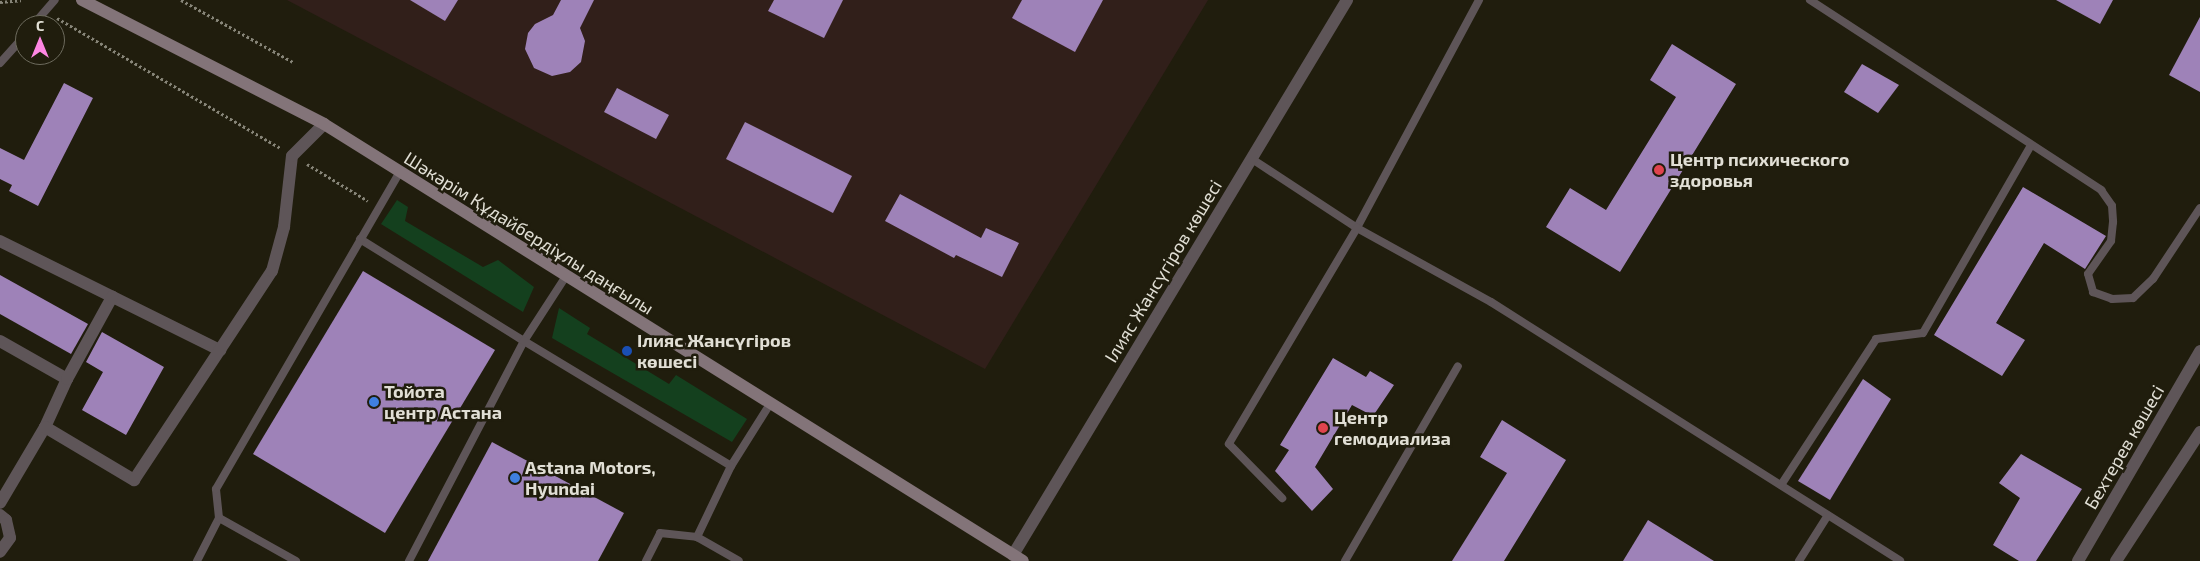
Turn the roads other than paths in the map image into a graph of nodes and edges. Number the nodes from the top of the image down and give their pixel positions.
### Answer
1 (55, 0) edge
2 (82, 0) edge
3 (1347, 0) edge
4 (1479, 0) edge
5 (1810, 0) edge
6 (42, 15) edge
7 (15, 47) edge
8 (0, 64) edge
9 (324, 124) junction
10 (2031, 145) junction
11 (1252, 159) junction
12 (400, 172) junction
13 (2200, 208) edge
14 (1357, 228) junction
15 (360, 239) junction
16 (0, 241) edge
17 (566, 276) junction
18 (112, 297) junction
19 (0, 342) edge
20 (524, 342) junction
21 (220, 350) junction
22 (2200, 350) edge
23 (1458, 366) dead end
24 (67, 379) junction
25 (770, 404) junction
26 (45, 426) junction
27 (2200, 432) edge
28 (731, 466) junction
29 (1780, 485) junction
30 (1282, 498) dead end
31 (0, 503) edge
32 (0, 515) edge
33 (1828, 515) junction
34 (219, 518) junction
35 (697, 537) junction
36 (0, 552) edge
37 (1015, 559) edge
38 (197, 561) edge
39 (296, 561) edge
40 (409, 561) edge
41 (646, 561) edge
42 (739, 561) edge
43 (1345, 561) edge
44 (1799, 561) edge
45 (1900, 561) edge
46 (2078, 561) edge
47 (2116, 561) edge

1 - 6 lane
2 - 9 main road, Шәкәрім Құдайбердіұлы даңғылы
3 - 11 street, Ілияс Жансүгіров көшесі
4 - 14 lane
5 - 10 lane
7 - 8 lane
9 - 12 main road, Шәкәрім Құдайбердіұлы даңғылы
9 - 21 street
10 - 13 lane
10 - 29 lane
11 - 14 lane
11 - 37 street, Ілияс Жансүгіров көшесі
12 - 15 lane
12 - 17 main road, Шәкәрім Құдайбердіұлы даңғылы
14 - 29 lane
14 - 30 lane
15 - 20 lane
15 - 34 lane
16 - 18 street
17 - 20 lane
17 - 25 main road, Шәкәрім Құдайбердіұлы даңғылы
18 - 21 street
18 - 24 street
19 - 24 street
20 - 28 lane
20 - 40 lane
21 - 26 street
22 - 46 street, Бехтерев көшесі
23 - 43 lane
24 - 26 street
25 - 28 lane
25 - 37 main road, Шәкәрім Құдайбердіұлы даңғылы
26 - 31 street
27 - 47 street
28 - 35 lane
29 - 33 lane
32 - 36 street
33 - 44 lane
33 - 45 lane
34 - 38 lane
34 - 39 lane
35 - 41 lane
35 - 42 lane

